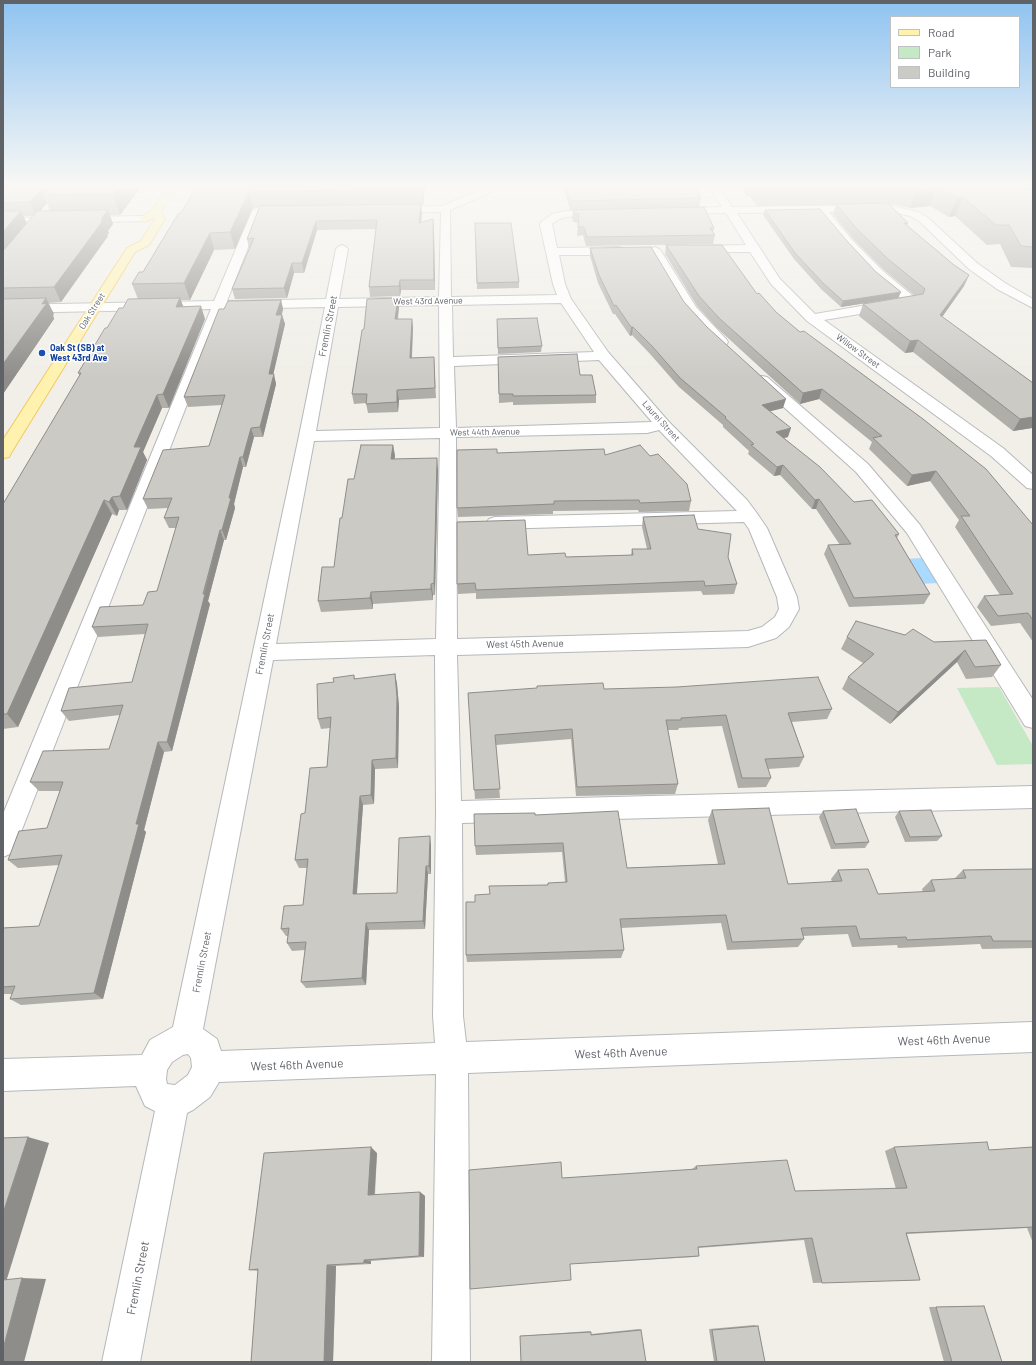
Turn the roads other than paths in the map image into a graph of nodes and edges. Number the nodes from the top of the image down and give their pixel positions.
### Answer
1 (657, 250) dead end
2 (126, 251) edge
3 (241, 251) edge
4 (342, 251) edge
5 (446, 251) edge
6 (632, 251) edge
7 (755, 251) edge
8 (856, 251) edge
9 (957, 251) edge
10 (553, 252) joint
11 (565, 299) junction
12 (1030, 300) edge
13 (445, 301) junction
14 (333, 303) junction
15 (220, 305) junction
16 (94, 307) junction
17 (3, 309) edge
18 (812, 318) junction
19 (733, 354) edge
20 (602, 355) junction
21 (447, 362) junction
22 (750, 369) edge
23 (663, 425) junction
24 (448, 432) junction
25 (307, 436) junction
26 (3, 453) edge
27 (1033, 484) edge
28 (750, 516) junction
29 (463, 524) junction
30 (782, 622) joint
31 (446, 646) junction
32 (264, 652) junction
33 (1033, 719) edge
34 (1033, 797) edge
35 (449, 812) junction
36 (3, 845) edge
37 (1033, 1037) edge
38 (186, 1039) junction
39 (452, 1059) junction
40 (208, 1068) junction
41 (151, 1070) junction
42 (3, 1075) edge
43 (173, 1101) junction
44 (121, 1362) edge
45 (451, 1362) edge

1 - 19 street
2 - 16 main road, Oak Street
3 - 15 street
4 - 14 street, Fremlin Street
5 - 13 street
6 - 10 street
7 - 18 street, Willow Street
8 - 18 street
9 - 12 street
10 - 11 street, Laurel Street
11 - 13 street, West 43rd Avenue
11 - 20 street, Laurel Street
13 - 14 street, West 43rd Avenue
13 - 21 street
14 - 15 street, West 43rd Avenue
14 - 25 street, Fremlin Street
15 - 16 street, West 43rd Avenue
15 - 36 street
16 - 17 street, West 43rd Avenue
16 - 26 main road, Oak Street
18 - 27 street, Willow Street
20 - 21 street
20 - 23 street, Laurel Street
21 - 24 street
22 - 33 street
23 - 24 street, West 44th Avenue
23 - 28 street, Laurel Street
24 - 25 street, West 44th Avenue
24 - 29 street
25 - 32 street, Fremlin Street
28 - 29 street
28 - 30 street, Laurel Street
29 - 31 street
30 - 31 street, West 45th Avenue
31 - 32 street, West 45th Avenue
31 - 35 street
32 - 38 street, Fremlin Street
34 - 35 street
35 - 39 street
37 - 39 street, West 46th Avenue
38 - 40 street
38 - 41 street
39 - 40 street, West 46th Avenue
39 - 45 street
40 - 43 street
41 - 42 street
41 - 43 street
43 - 44 street, Fremlin Street

